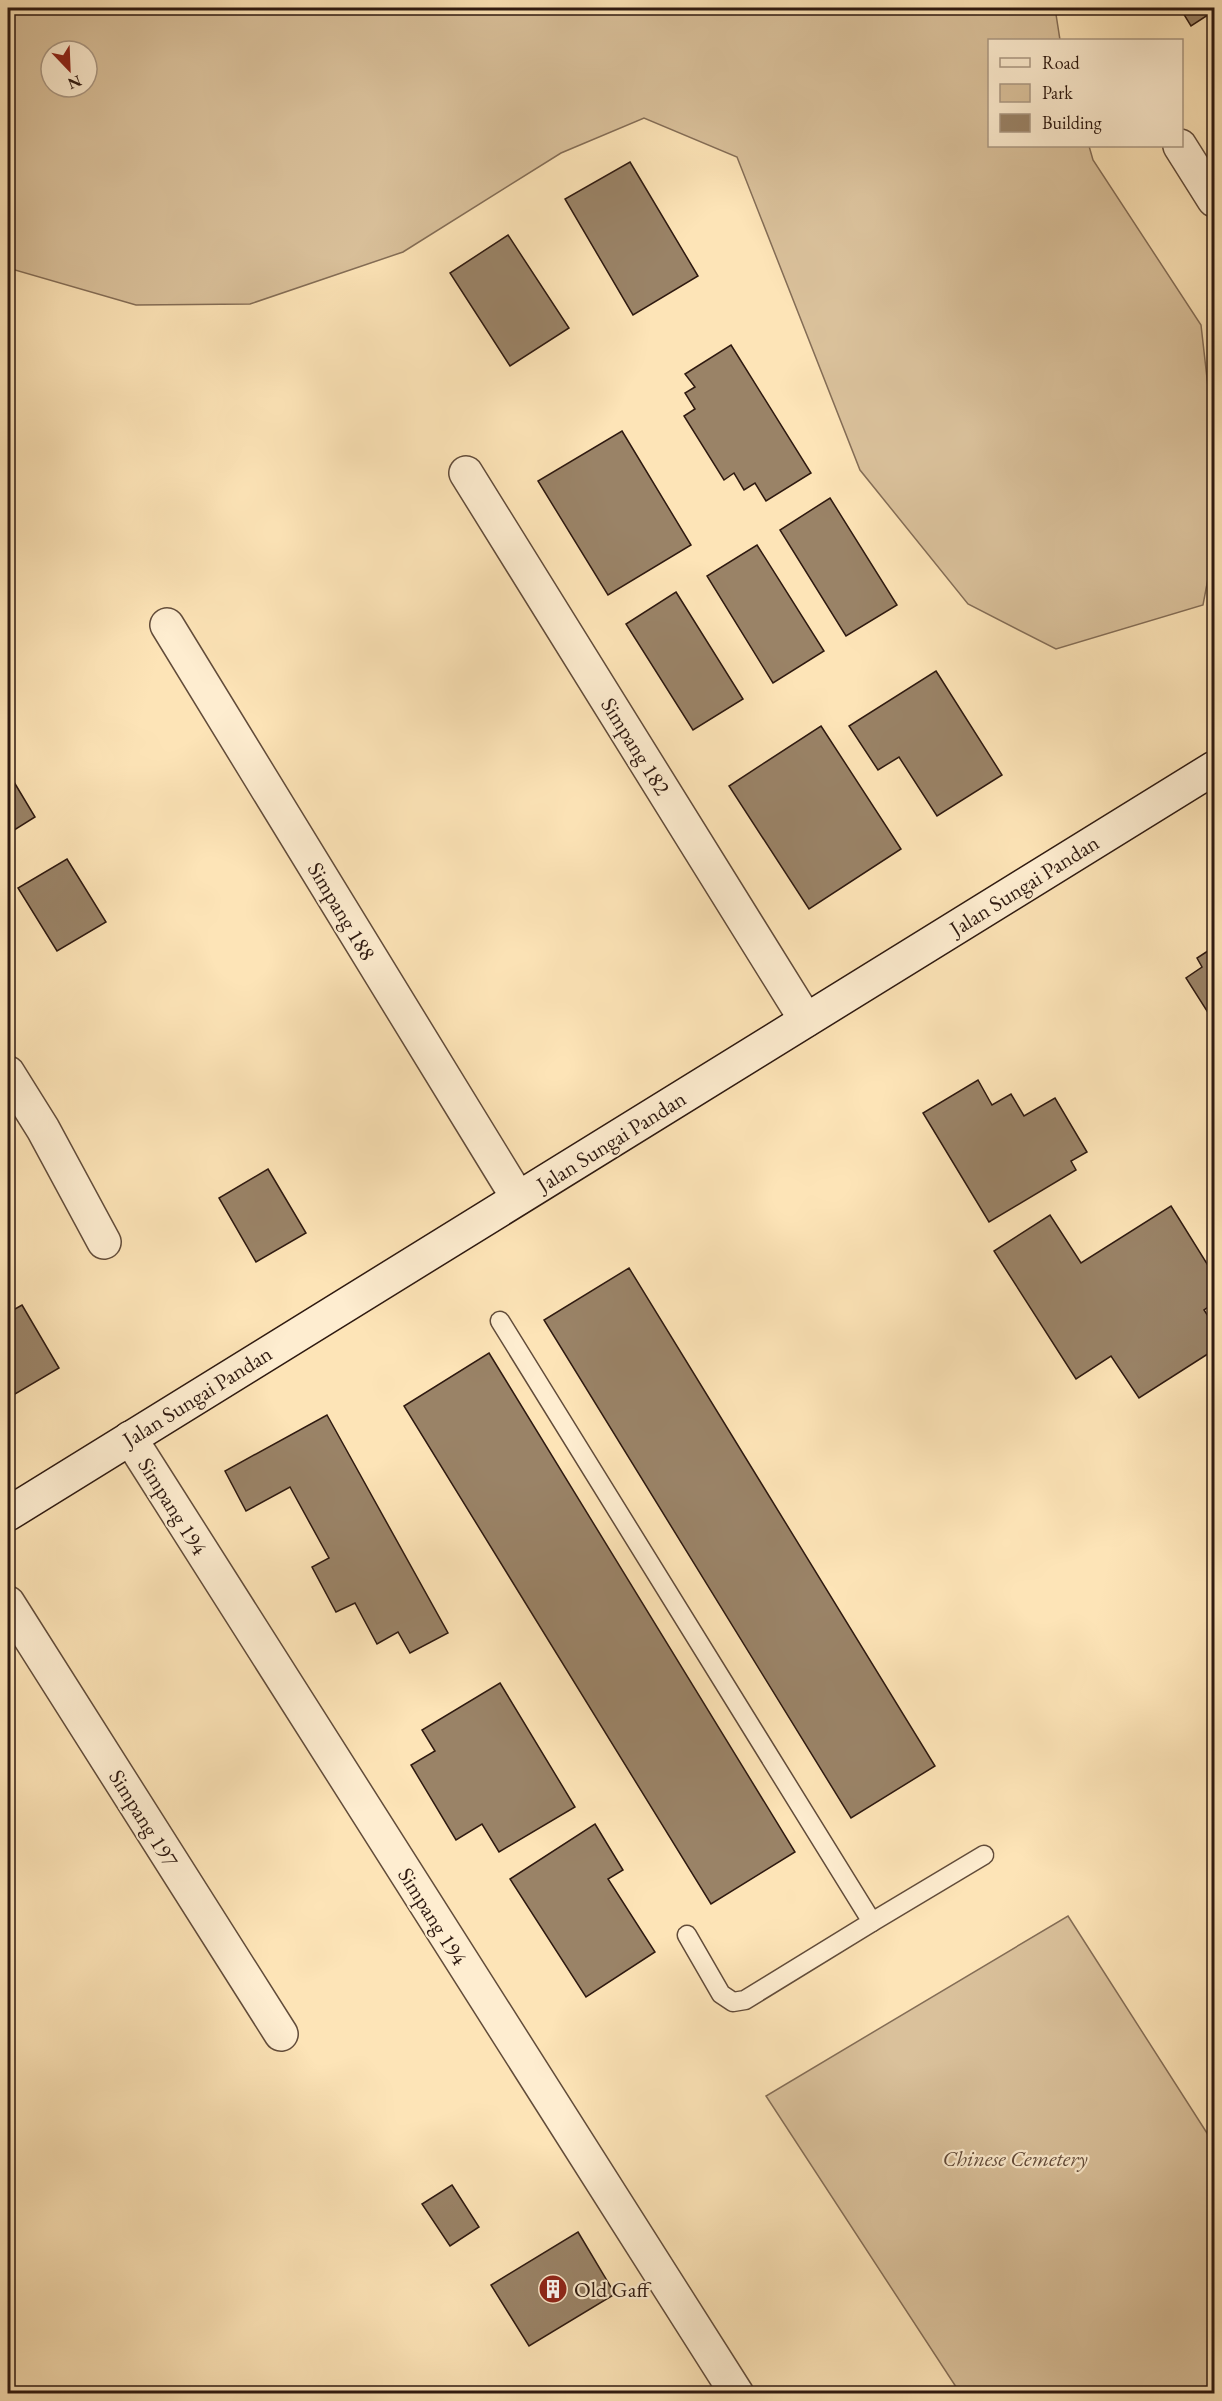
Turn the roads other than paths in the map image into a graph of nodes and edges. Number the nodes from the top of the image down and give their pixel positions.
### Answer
1 (1181, 147) edge
2 (1215, 200) edge
3 (466, 473) dead end
4 (167, 625) dead end
5 (1215, 768) edge
6 (806, 1020) junction
7 (8, 1073) edge
8 (518, 1198) junction
9 (104, 1242) dead end
10 (500, 1321) dead end
11 (130, 1438) junction
12 (8, 1514) edge
13 (8, 1603) edge
14 (984, 1855) dead end
15 (872, 1922) junction
16 (687, 1935) dead end
17 (281, 2034) dead end
18 (737, 2394) edge

1 - 2 street
3 - 6 street, Simpang 182
4 - 8 street, Simpang 188
5 - 6 street, Jalan Sungai Pandan
6 - 8 street, Jalan Sungai Pandan
7 - 9 street
8 - 11 street, Jalan Sungai Pandan
10 - 15 lane
11 - 12 street, Jalan Sungai Pandan
11 - 18 street, Simpang 194
13 - 17 street, Simpang 197
14 - 15 lane
15 - 16 lane

